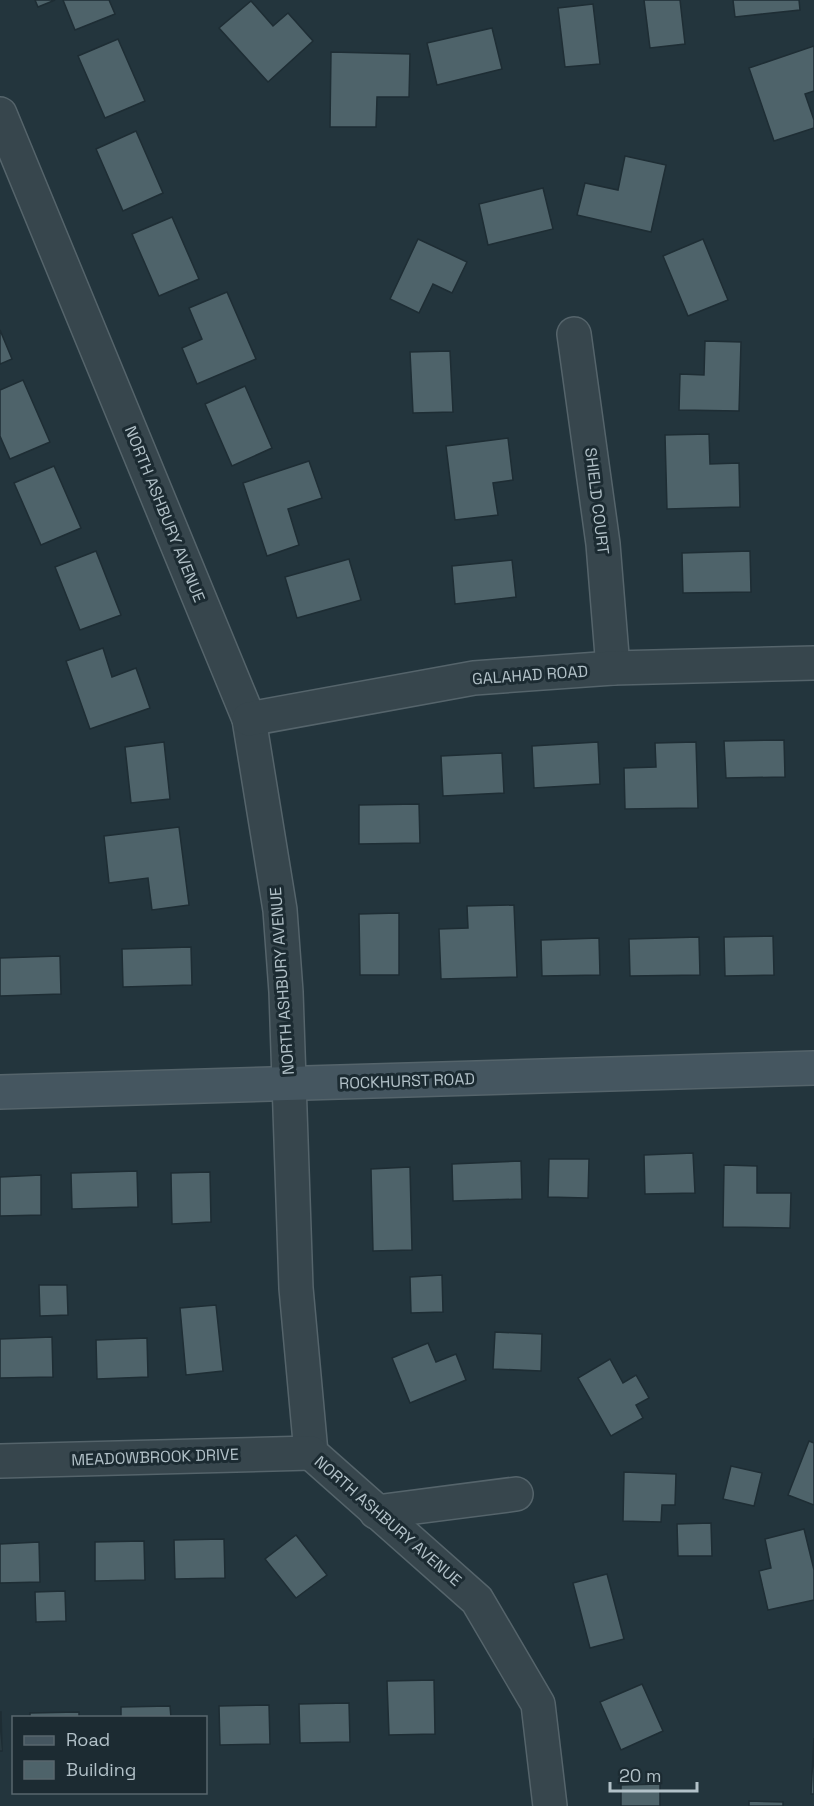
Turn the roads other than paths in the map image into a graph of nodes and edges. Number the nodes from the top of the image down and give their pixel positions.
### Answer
1 (0, 114) edge
2 (574, 334) dead end
3 (814, 663) edge
4 (613, 668) junction
5 (249, 719) junction
6 (814, 1068) edge
7 (290, 1084) junction
8 (0, 1092) edge
9 (311, 1453) junction
10 (0, 1461) edge
11 (516, 1494) dead end
12 (376, 1512) junction
13 (550, 1806) edge

1 - 5 street, NORTH ASHBURY AVENUE
2 - 4 street, SHIELD COURT
3 - 4 street, GALAHAD ROAD
4 - 5 street, GALAHAD ROAD
5 - 7 street, NORTH ASHBURY AVENUE
6 - 7 street, ROCKHURST ROAD
7 - 8 street, ROCKHURST ROAD
7 - 9 street, NORTH ASHBURY AVENUE
9 - 10 street, MEADOWBROOK DRIVE
9 - 12 street, NORTH ASHBURY AVENUE
11 - 12 street
12 - 13 street, NORTH ASHBURY AVENUE

